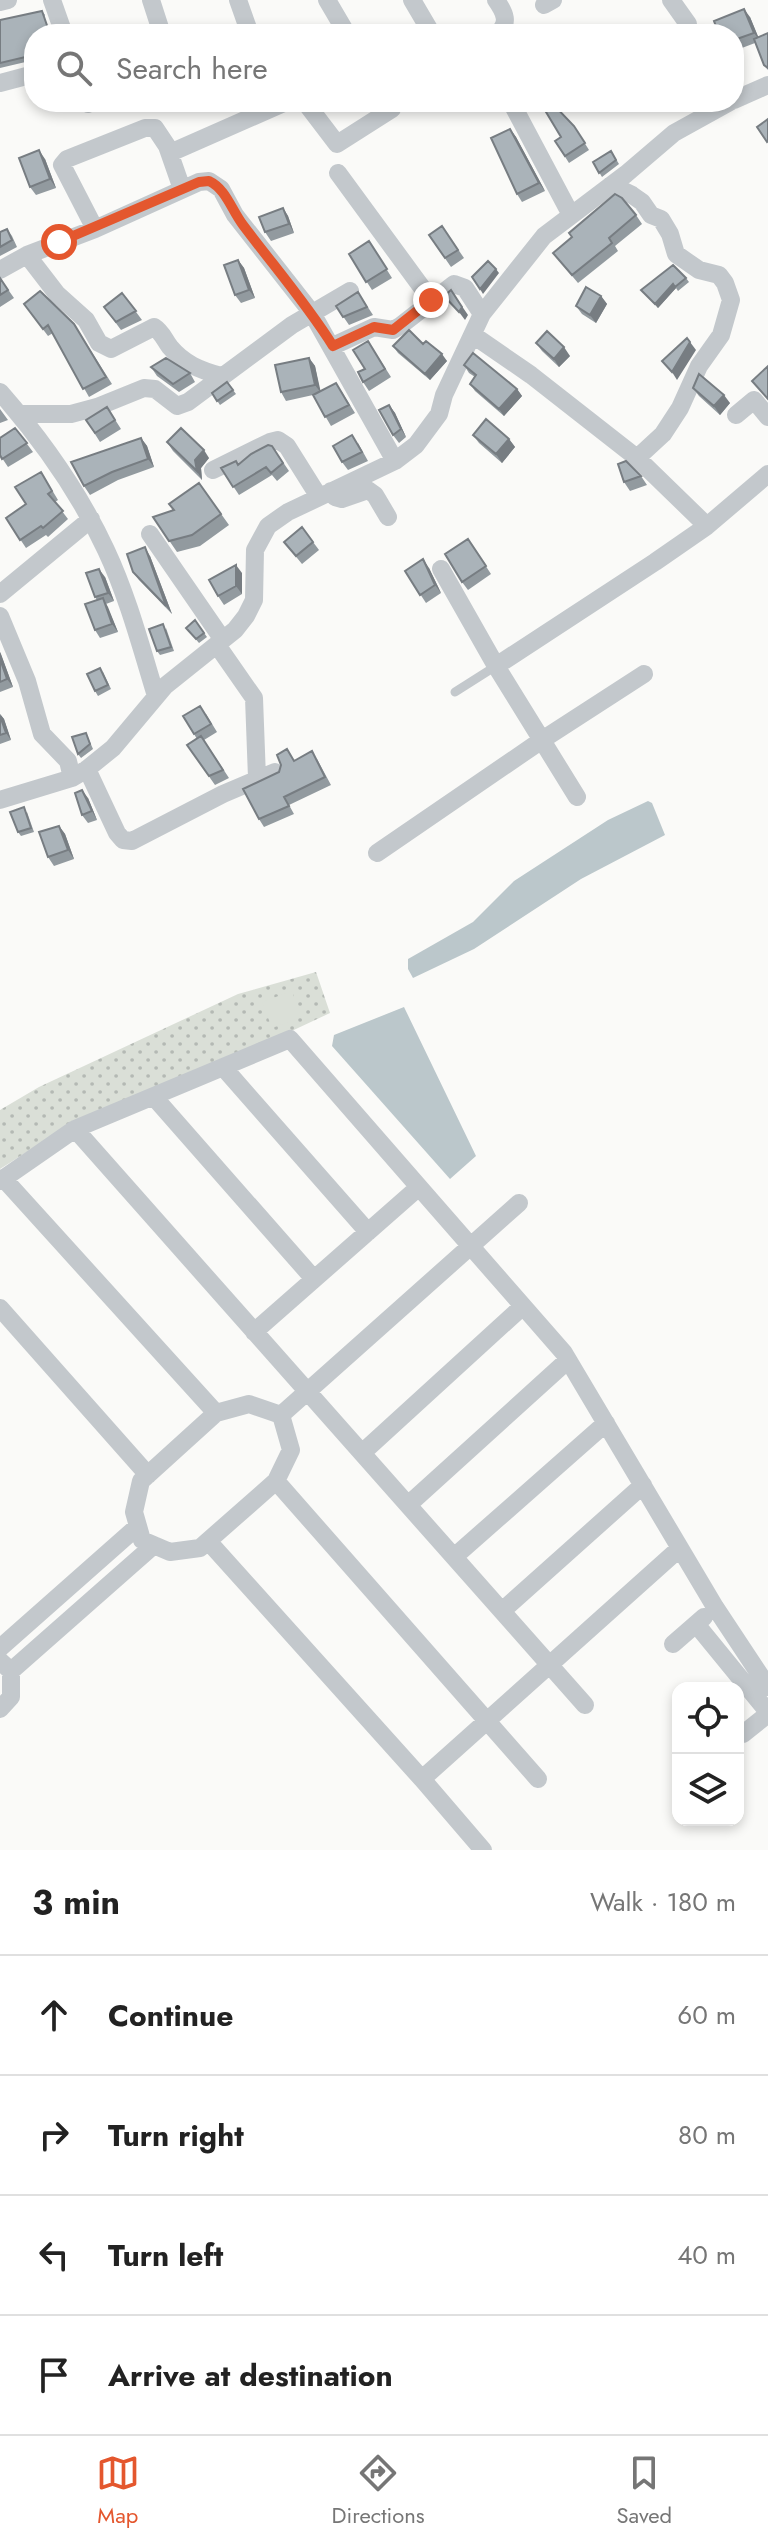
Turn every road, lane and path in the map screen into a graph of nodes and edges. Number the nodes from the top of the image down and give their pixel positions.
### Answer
1 (8, 0) edge
2 (52, 0) edge
3 (151, 0) edge
4 (238, 0) edge
5 (327, 0) edge
6 (412, 0) edge
7 (496, 0) edge
8 (671, 0) edge
9 (0, 2) edge
10 (60, 24) edge
11 (159, 24) edge
12 (246, 24) edge
13 (341, 24) edge
14 (426, 24) edge
15 (505, 24) edge
16 (688, 24) edge
17 (24, 77) edge
18 (0, 83) edge
19 (768, 85) edge
20 (744, 96) edge
21 (263, 112) edge
22 (313, 112) edge
23 (387, 112) edge
24 (516, 112) edge
25 (712, 112) edge
26 (170, 153) junction
27 (338, 173) dead end
28 (611, 185) junction
29 (182, 189) junction
30 (571, 215) junction
31 (95, 229) junction
32 (27, 255) junction
33 (0, 270) edge
34 (350, 291) dead end
35 (431, 300) junction
36 (312, 313) junction
37 (482, 314) junction
38 (473, 335) junction
39 (333, 346) junction
40 (221, 376) junction
41 (0, 392) edge
42 (19, 414) junction
43 (736, 415) dead end
44 (768, 417) edge
45 (637, 458) junction
46 (395, 461) junction
47 (213, 470) dead end
48 (765, 484) edge
49 (325, 494) junction
50 (388, 517) dead end
51 (91, 519) junction
52 (707, 526) junction
53 (150, 534) dead end
54 (441, 569) dead end
55 (0, 594) edge
56 (0, 616) edge
57 (220, 643) junction
58 (496, 666) junction
59 (644, 674) dead end
60 (455, 692) dead end
61 (156, 696) junction
62 (542, 740) junction
63 (275, 772) edge
64 (80, 774) junction
65 (257, 778) junction
66 (577, 797) dead end
67 (0, 800) edge
68 (377, 853) dead end
69 (223, 1067) junction
70 (154, 1097) junction
71 (75, 1129) junction
72 (2, 1180) edge
73 (419, 1187) junction
74 (519, 1203) dead end
75 (368, 1232) junction
76 (471, 1246) junction
77 (314, 1279) junction
78 (523, 1306) junction
79 (0, 1308) edge
80 (254, 1332) junction
81 (568, 1360) junction
82 (307, 1391) junction
83 (216, 1413) junction
84 (281, 1415) junction
85 (606, 1423) junction
86 (362, 1453) junction
87 (148, 1475) junction
88 (276, 1481) junction
89 (643, 1485) junction
90 (408, 1505) junction
91 (138, 1526) junction
92 (208, 1541) junction
93 (154, 1545) junction
94 (680, 1548) junction
95 (454, 1557) junction
96 (715, 1607) junction
97 (502, 1611) junction
98 (696, 1624) junction
99 (673, 1644) dead end
100 (0, 1648) edge
101 (6, 1666) edge
102 (551, 1666) junction
103 (768, 1687) edge
104 (585, 1705) dead end
105 (0, 1709) edge
106 (768, 1713) edge
107 (486, 1720) junction
108 (744, 1733) edge
109 (422, 1779) junction
110 (538, 1779) dead end
111 (483, 1850) edge

1 - 9 street
2 - 10 street
3 - 11 street
4 - 12 street
5 - 13 street
6 - 14 street
7 - 15 street
8 - 16 street
17 - 18 street
19 - 20 street
21 - 26 street
22 - 23 street
24 - 30 street
25 - 28 street
26 - 29 street
26 - 31 street
27 - 35 street
28 - 30 street
28 - 45 street
29 - 31 street
29 - 36 street
30 - 37 street
31 - 32 street
32 - 33 street
32 - 40 street
34 - 36 street
35 - 37 street
35 - 39 street
36 - 39 street
36 - 40 street
37 - 38 street
38 - 45 street
38 - 46 street
39 - 46 street
40 - 42 street
41 - 42 street
42 - 51 street
43 - 44 street
45 - 52 street
46 - 49 street
47 - 49 street
48 - 52 street
49 - 50 street
49 - 57 street
51 - 55 street
51 - 61 street
52 - 58 street
53 - 57 street
54 - 58 street
56 - 64 street
57 - 61 street
57 - 65 street
58 - 60 lane
58 - 62 street
59 - 62 street
61 - 64 street
62 - 66 street
62 - 68 street
63 - 65 street
64 - 65 street
64 - 67 street
69 - 70 street
69 - 73 street
69 - 75 street
70 - 71 street
70 - 77 street
71 - 72 street
71 - 80 street
72 - 83 street
73 - 75 street
73 - 76 street
74 - 76 street
75 - 77 street
76 - 78 street
76 - 82 street
77 - 80 street
78 - 81 street
78 - 86 street
79 - 87 street
80 - 82 street
81 - 85 street
81 - 90 street
82 - 84 street
82 - 86 street
83 - 84 street
83 - 87 street
84 - 88 street
85 - 89 street
85 - 95 street
86 - 90 street
87 - 91 street
88 - 92 street
88 - 107 street
89 - 94 street
89 - 97 street
90 - 95 street
91 - 93 street
91 - 100 street
92 - 93 street
92 - 109 street
93 - 101 street
94 - 96 street
94 - 102 street
95 - 97 street
96 - 98 street
96 - 103 street
97 - 102 street
98 - 99 street
98 - 106 street
101 - 105 street
102 - 104 street
102 - 107 street
106 - 108 street
107 - 109 street
107 - 110 street
109 - 111 street

